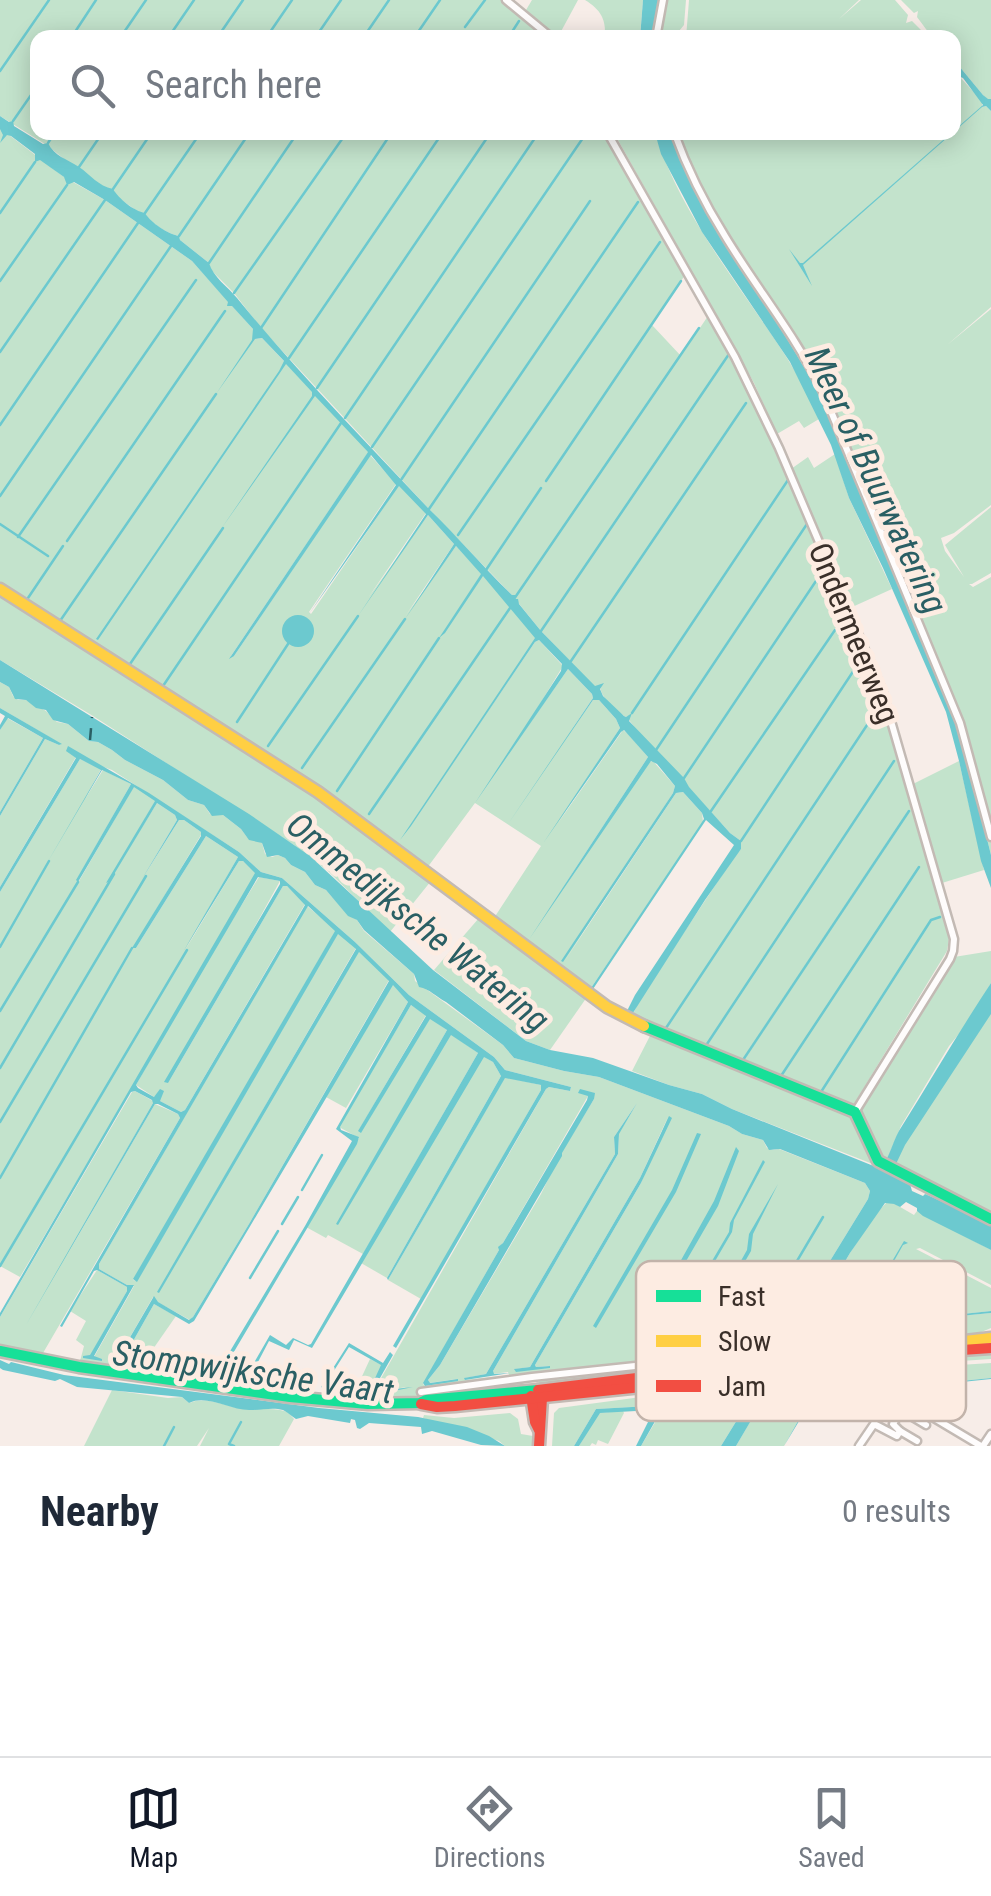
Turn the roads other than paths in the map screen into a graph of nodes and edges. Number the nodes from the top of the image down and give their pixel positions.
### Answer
1 (506, 0) edge
2 (663, 0) edge
3 (542, 30) edge
4 (657, 30) edge
5 (612, 140) edge
6 (678, 140) edge
7 (0, 589) edge
8 (991, 837) edge
9 (855, 1112) junction
10 (991, 1218) edge
11 (991, 1338) edge
12 (966, 1341) edge
13 (991, 1348) edge
14 (966, 1350) edge
15 (0, 1351) edge
16 (636, 1374) edge
17 (636, 1378) edge
18 (535, 1391) junction
19 (896, 1421) edge
20 (919, 1421) edge
21 (941, 1421) edge
22 (926, 1425) dead end
23 (897, 1432) junction
24 (917, 1440) dead end
25 (987, 1440) edge
26 (539, 1446) edge
27 (859, 1446) edge

1 - 3 street
2 - 4 street
5 - 9 street, Ondermeerweg
6 - 8 street
7 - 9 street
9 - 10 street
11 - 12 street
13 - 14 street
15 - 18 street
16 - 18 street
17 - 18 street
18 - 26 street
19 - 23 street
20 - 22 street
21 - 25 street
23 - 24 street
23 - 27 street

